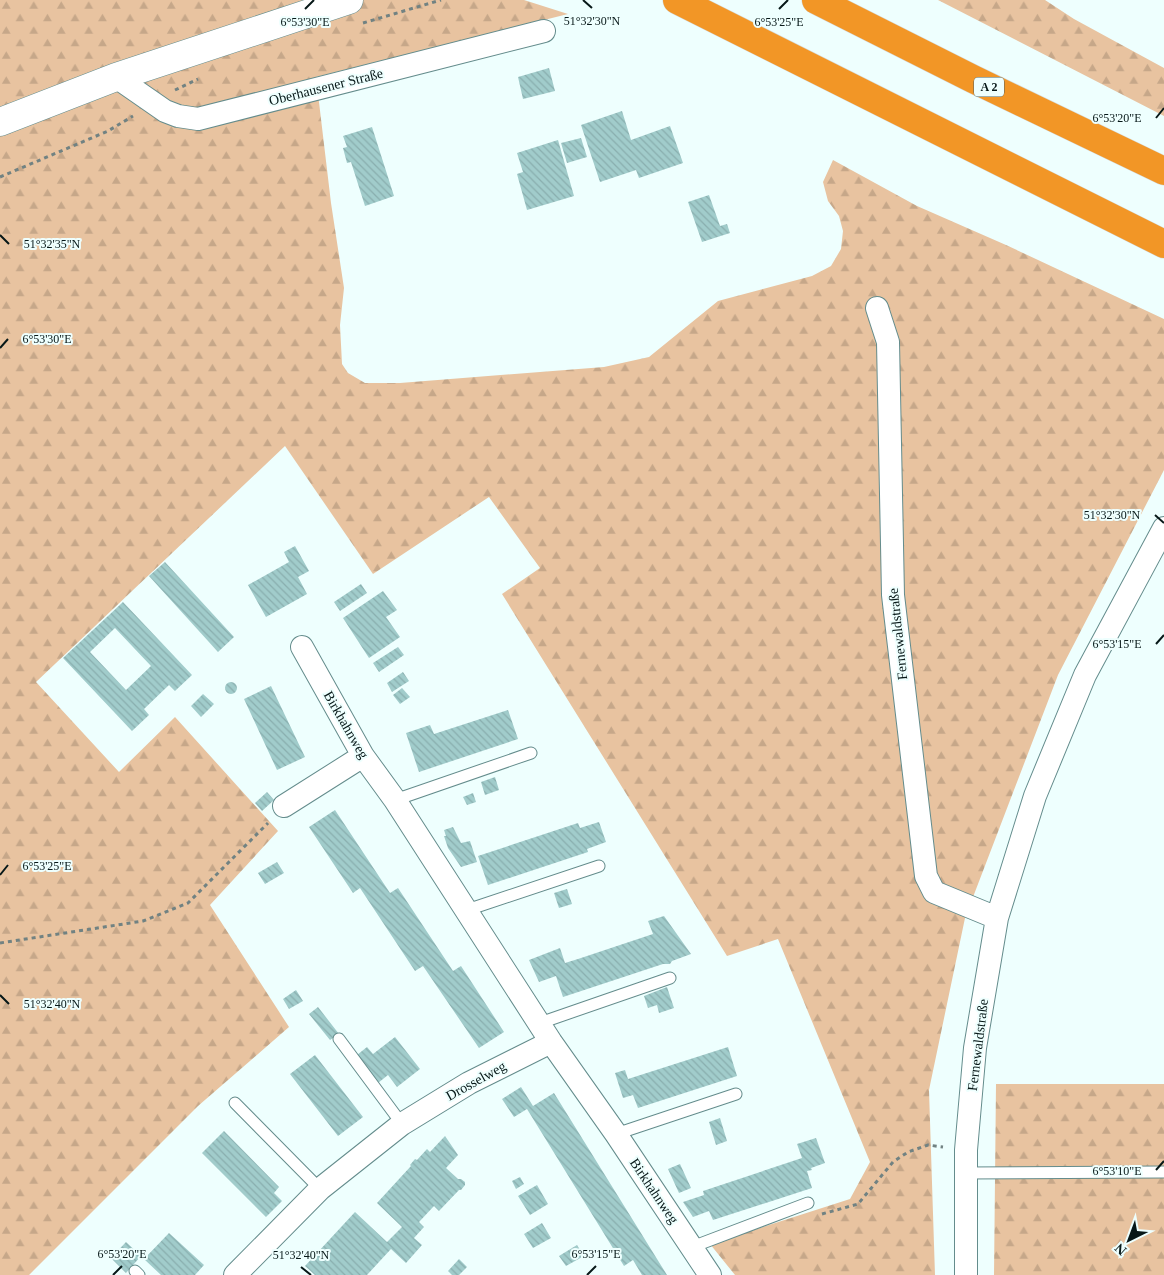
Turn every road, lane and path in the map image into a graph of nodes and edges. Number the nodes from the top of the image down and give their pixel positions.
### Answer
1 (441, 0) edge
2 (677, 0) edge
3 (816, 0) edge
4 (354, 12) edge
5 (544, 31) dead end
6 (116, 77) junction
7 (200, 78) dead end
8 (154, 103) junction
9 (0, 122) edge
10 (1164, 171) edge
11 (0, 177) edge
12 (1164, 244) edge
13 (877, 308) dead end
14 (1164, 528) edge
15 (302, 647) dead end
16 (531, 753) dead end
17 (363, 756) junction
18 (395, 800) junction
19 (284, 806) joint
20 (599, 866) dead end
21 (467, 910) junction
22 (997, 918) junction
23 (0, 943) edge
24 (670, 978) dead end
25 (540, 1023) junction
26 (339, 1039) dead end
27 (551, 1042) junction
28 (736, 1094) dead end
29 (236, 1103) dead end
30 (402, 1124) junction
31 (616, 1134) junction
32 (966, 1150) junction
33 (1164, 1172) edge
34 (965, 1173) junction
35 (320, 1189) junction
36 (808, 1203) dead end
37 (818, 1214) dead end
38 (692, 1247) junction
39 (235, 1275) edge
40 (710, 1275) edge
41 (966, 1275) edge

1 - 4 path
2 - 12 highway
3 - 10 highway, A 2
4 - 6 main road
5 - 8 street, Oberhausener Straße
6 - 8 street, Oberhausener Straße
6 - 9 main road
7 - 8 path
8 - 11 path
13 - 22 street, Fernewaldstraße
14 - 22 street, Fernewaldstraße
15 - 17 street, Birkhahnweg
16 - 18 lane
17 - 18 street, Birkhahnweg
17 - 19 street
18 - 21 street, Birkhahnweg
19 - 23 path
20 - 21 lane
21 - 25 street, Birkhahnweg
22 - 32 street, Fernewaldstraße
24 - 25 lane
25 - 27 street, Birkhahnweg
26 - 30 lane
27 - 30 street, Drosselweg
27 - 31 street, Birkhahnweg
28 - 31 lane
29 - 35 lane
30 - 35 street, Drosselweg
31 - 38 street, Birkhahnweg
32 - 34 street, Fernewaldstraße
32 - 37 path
33 - 34 lane
34 - 41 street, Fernewaldstraße
35 - 39 street, Drosselweg
36 - 38 lane
38 - 40 street, Birkhahnweg

